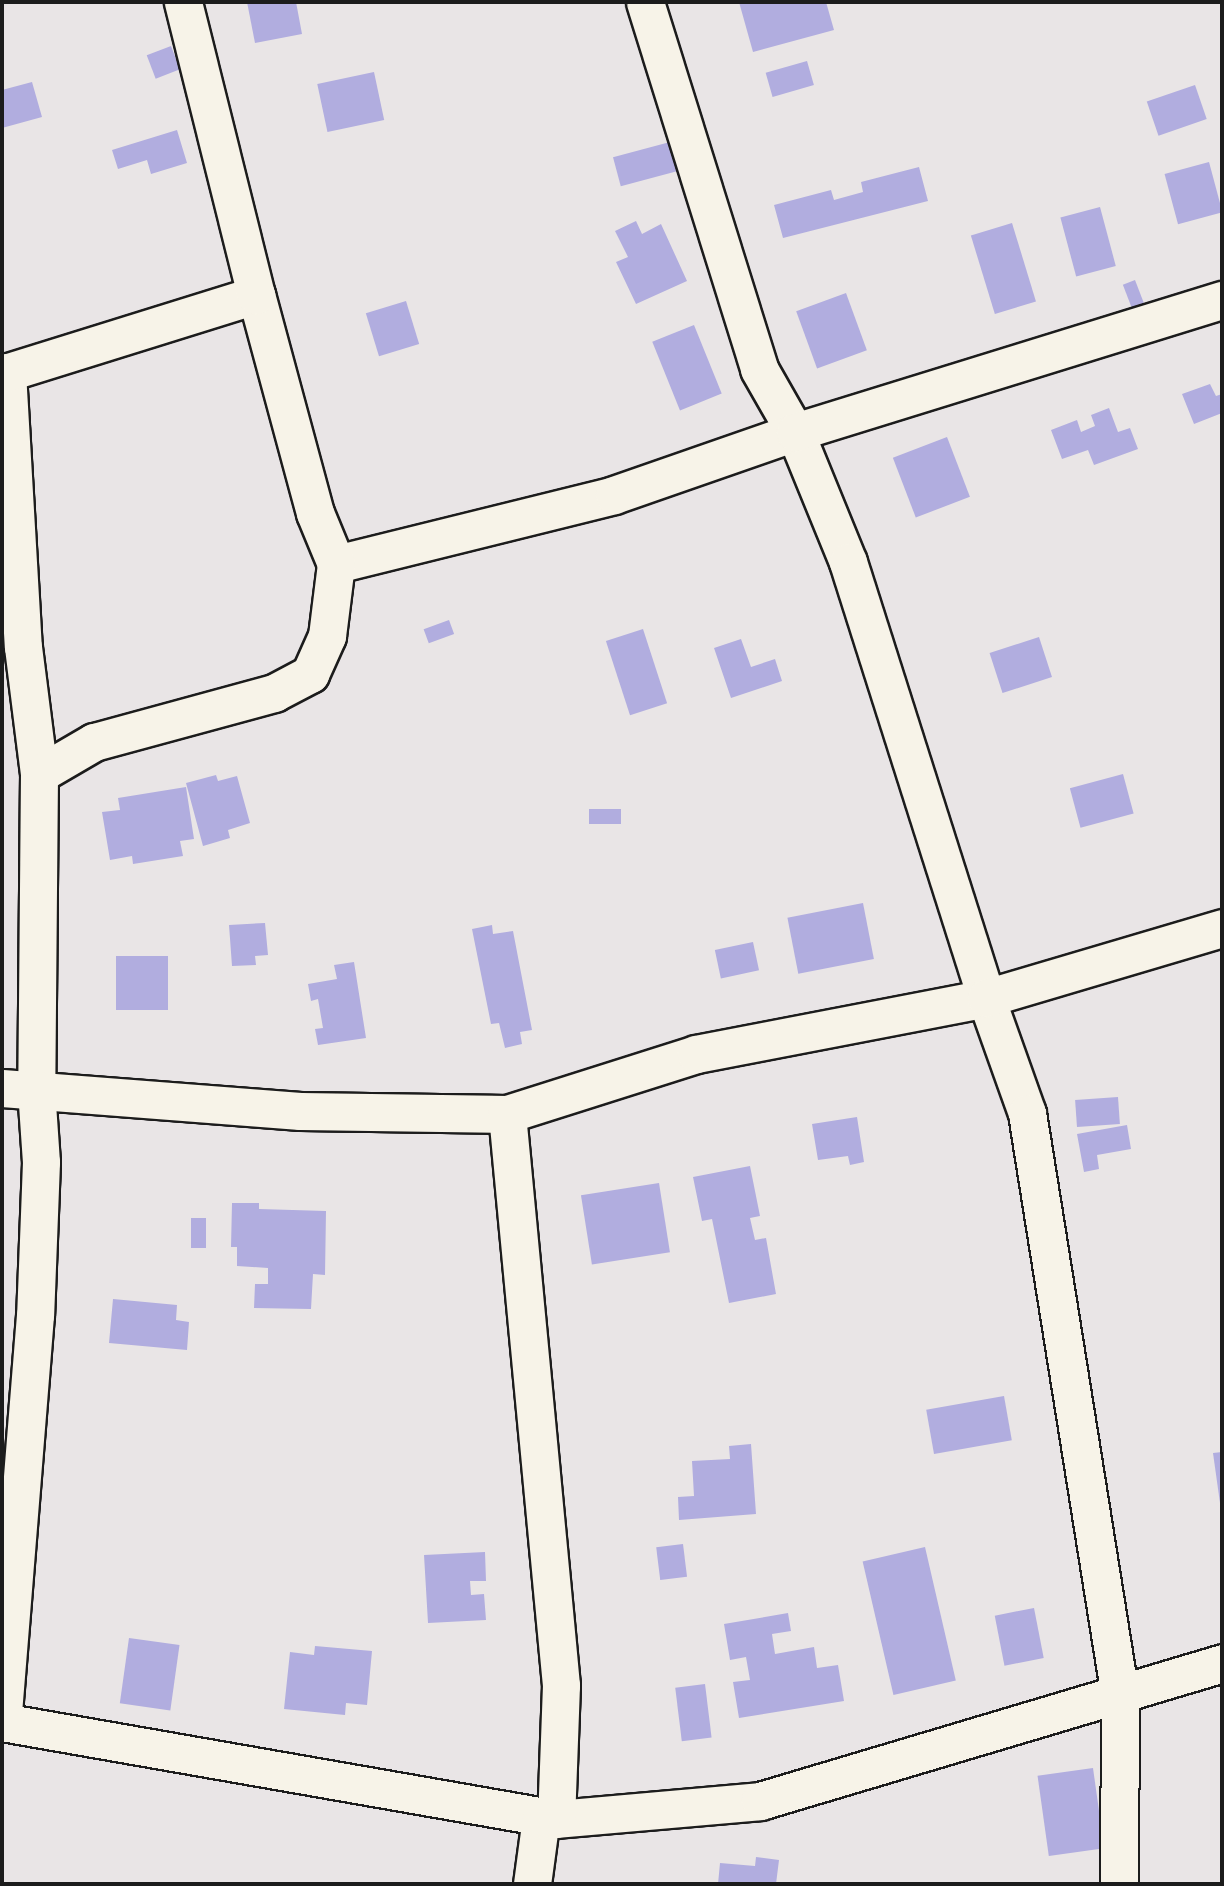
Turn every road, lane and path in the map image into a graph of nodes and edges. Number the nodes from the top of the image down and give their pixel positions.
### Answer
1 (184, 2) edge
2 (645, 2) edge
3 (256, 295) junction
4 (1222, 300) edge
5 (4, 373) edge
6 (795, 432) junction
7 (336, 564) junction
8 (39, 774) junction
9 (1222, 928) edge
10 (986, 998) junction
11 (19, 1089) edge
12 (507, 1114) junction
13 (1222, 1663) edge
14 (1119, 1696) junction
15 (549, 1818) junction
16 (532, 1884) edge
17 (1119, 1884) edge

1 - 3 street
2 - 6 street
3 - 5 street
3 - 7 street
4 - 6 street
5 - 8 street
6 - 7 street
6 - 10 street
7 - 8 street
8 - 11 street
9 - 10 street
10 - 12 street
10 - 14 street
11 - 12 street
11 - 15 street
12 - 15 street
13 - 14 street
14 - 15 street
14 - 17 street
15 - 16 street

